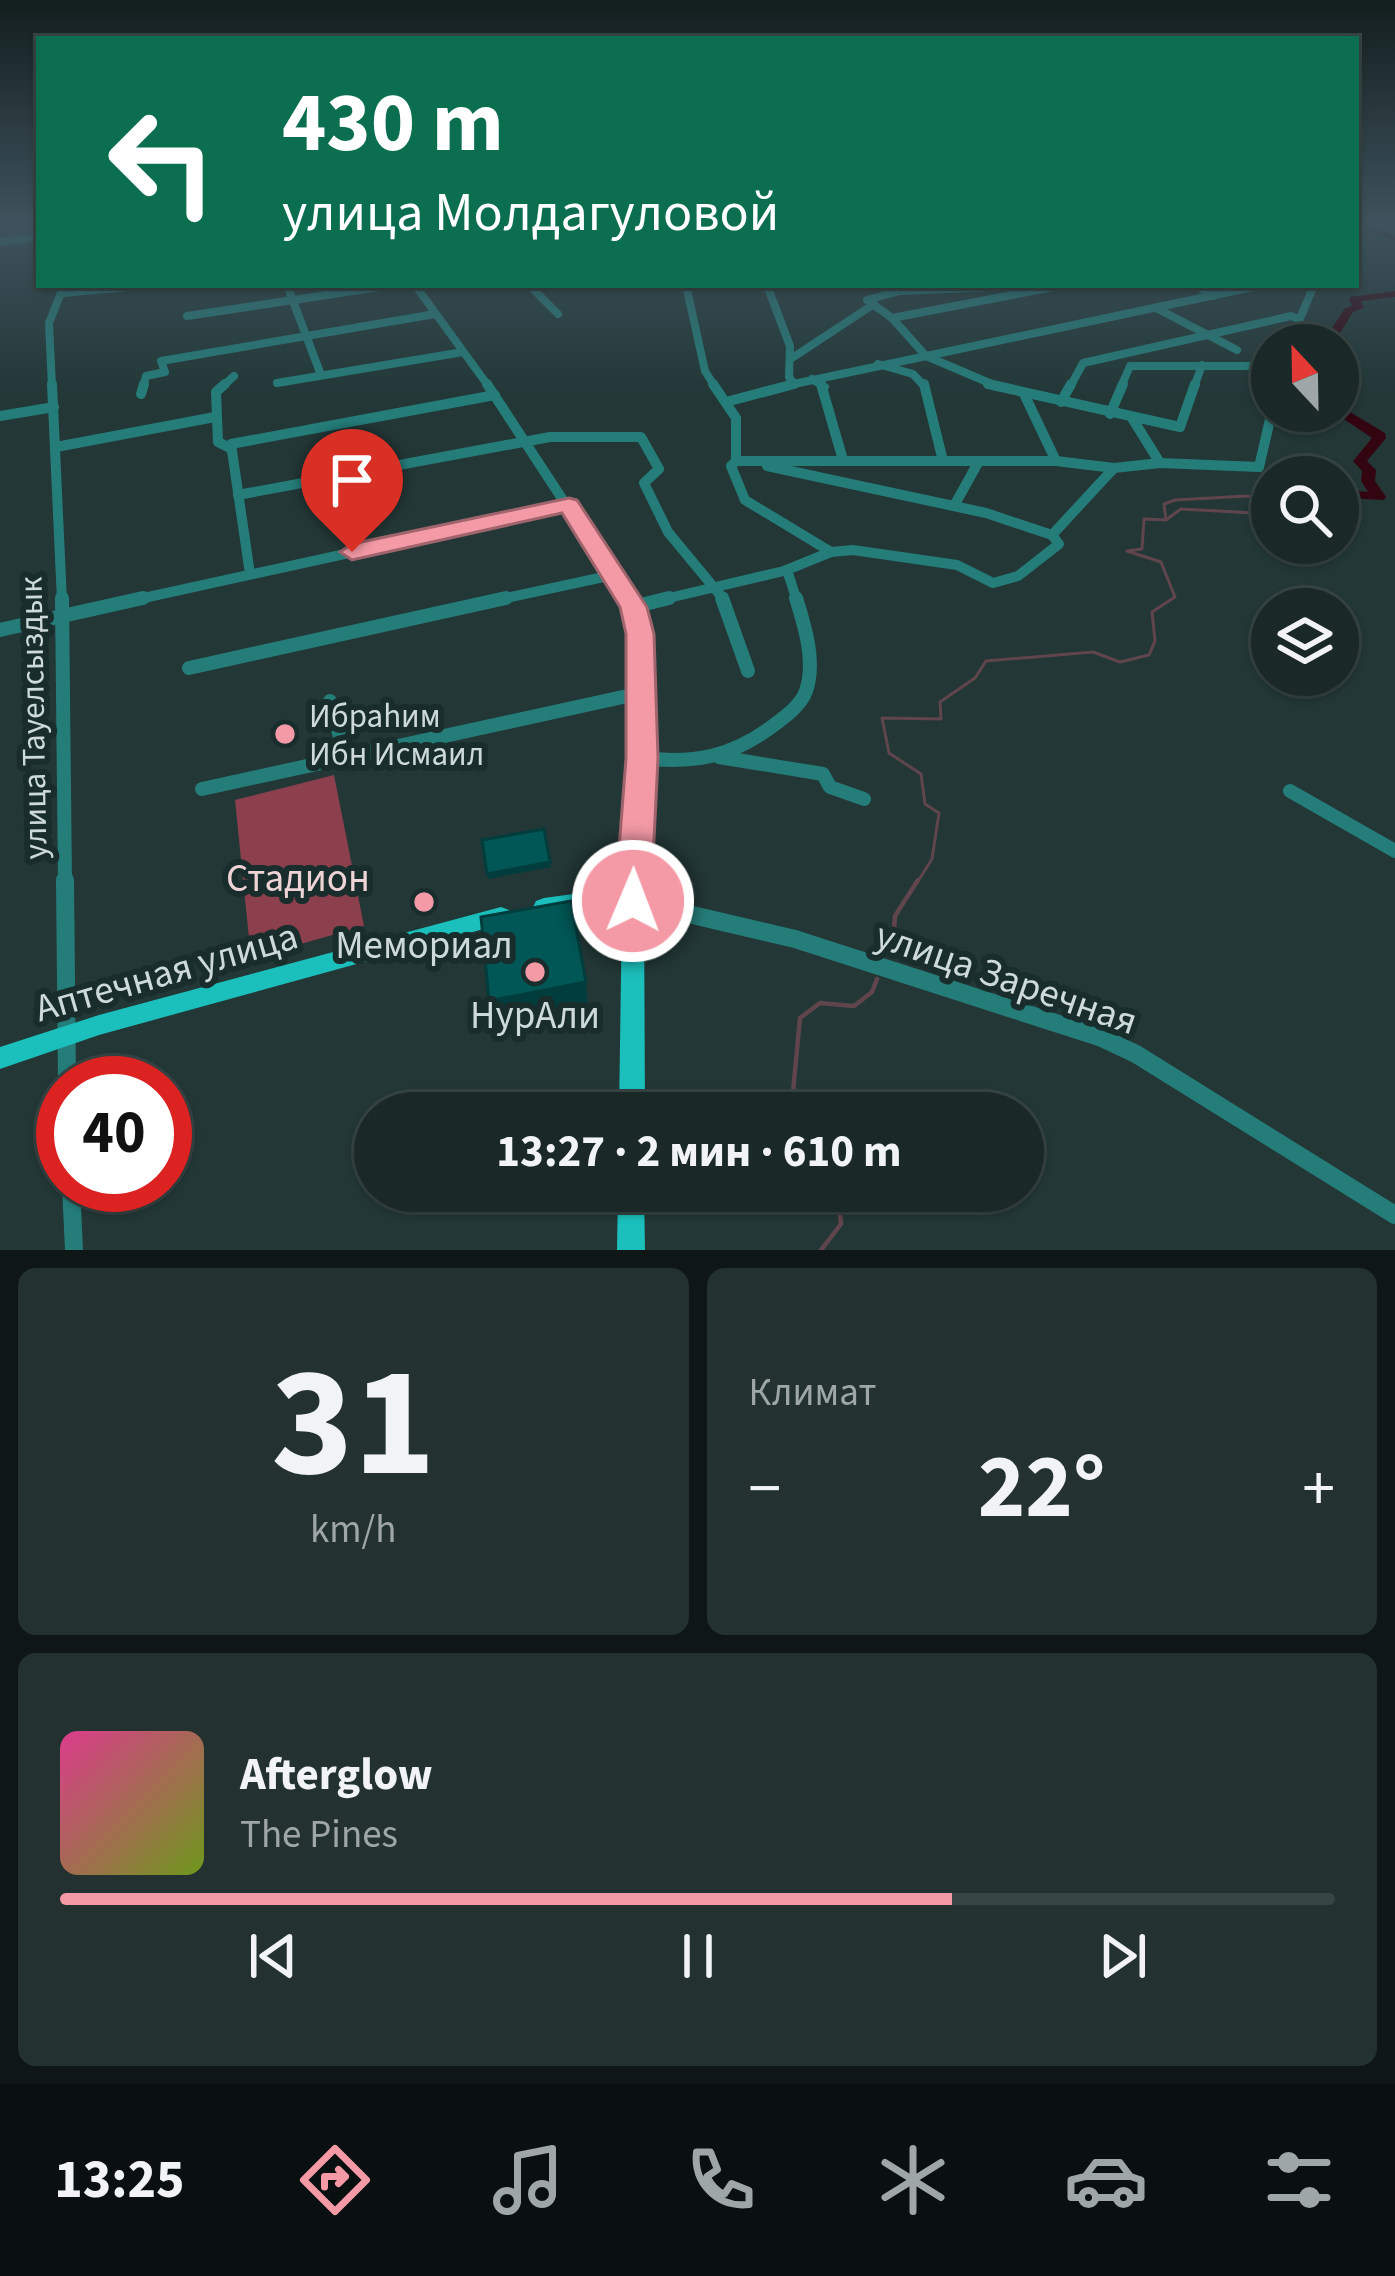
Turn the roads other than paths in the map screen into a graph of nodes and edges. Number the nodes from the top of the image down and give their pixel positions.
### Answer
1 (288, 288) edge
2 (375, 288) edge
3 (417, 288) edge
4 (533, 288) edge
5 (687, 288) edge
6 (768, 288) edge
7 (903, 288) edge
8 (1045, 288) edge
9 (1200, 288) edge
10 (1238, 288) edge
11 (1246, 288) edge
12 (1313, 288) edge
13 (64, 289) edge
14 (1211, 295) junction
15 (295, 301) junction
16 (874, 304) junction
17 (1155, 308) junction
18 (435, 314) junction
19 (558, 314) dead end
20 (187, 316) dead end
21 (892, 318) junction
22 (1299, 319) junction
23 (1297, 324) edge
24 (307, 333) junction
25 (1208, 334) junction
26 (1237, 350) dead end
27 (463, 352) junction
28 (926, 356) junction
29 (792, 358) junction
30 (903, 358) junction
31 (877, 364) junction
32 (1202, 365) junction
33 (1251, 366) edge
34 (913, 374) junction
35 (321, 375) junction
36 (234, 376) dead end
37 (812, 379) junction
38 (277, 383) dead end
39 (794, 384) junction
40 (141, 394) dead end
41 (495, 394) junction
42 (1025, 397) junction
43 (726, 402) junction
44 (1061, 402) junction
45 (54, 407) junction
46 (1110, 414) junction
47 (0, 416) edge
48 (215, 417) junction
49 (1132, 418) junction
50 (1267, 432) edge
51 (526, 442) junction
52 (56, 446) junction
53 (230, 448) junction
54 (843, 460) junction
55 (943, 460) junction
56 (736, 461) junction
57 (979, 461) junction
58 (1055, 461) junction
59 (1160, 463) junction
60 (802, 466) junction
61 (1114, 468) junction
62 (238, 495) junction
63 (569, 505) junction
64 (954, 506) junction
65 (1052, 535) junction
66 (831, 552) junction
67 (787, 570) junction
68 (250, 574) junction
69 (613, 574) junction
70 (715, 587) junction
71 (633, 607) junction
72 (63, 616) junction
73 (0, 630) edge
74 (189, 668) dead end
75 (748, 671) dead end
76 (641, 693) junction
77 (330, 701) dead end
78 (719, 757) junction
79 (346, 758) junction
80 (642, 758) junction
81 (202, 790) dead end
82 (1290, 791) dead end
83 (864, 799) dead end
84 (1395, 851) edge
85 (633, 901) junction
86 (64, 1036) junction
87 (65, 1056) edge
88 (0, 1058) edge
89 (632, 1092) edge
90 (72, 1212) edge
91 (628, 1212) edge
92 (1395, 1215) edge
93 (624, 1248) edge
94 (74, 1250) edge

1 - 15 street
2 - 15 street
3 - 18 street
4 - 19 street
5 - 43 street
6 - 29 street
7 - 8 street
7 - 16 street
8 - 21 street
9 - 14 street
10 - 14 street
11 - 14 street
12 - 22 street
13 - 45 street, улица Тауелсыздык
14 - 17 street
15 - 20 street
15 - 24 street
16 - 21 street
16 - 29 street
17 - 25 street
17 - 28 street
18 - 24 street
18 - 27 street
21 - 28 street
22 - 23 street
22 - 25 street
24 - 35 street
24 - 40 street
25 - 26 street
25 - 44 street
27 - 35 street
27 - 41 street
28 - 30 street
28 - 42 street
29 - 39 street
30 - 31 street
30 - 34 street
31 - 34 street
31 - 37 street
32 - 33 street
32 - 46 street
32 - 49 street
34 - 55 street
35 - 38 street
36 - 48 street
37 - 39 street
37 - 54 street
39 - 43 street
41 - 51 street
41 - 53 street
42 - 44 street
42 - 58 street
43 - 56 street
44 - 46 street
45 - 47 street
45 - 52 street, улица Тауелсыздык
46 - 49 street
48 - 52 street
48 - 53 street
49 - 59 street
50 - 59 street
51 - 62 street
51 - 63 street
51 - 70 street
52 - 72 street, улица Тауелсыздык
53 - 62 street
54 - 55 street
54 - 60 street
55 - 57 street
56 - 60 street
56 - 66 street
57 - 58 street
57 - 64 street
58 - 61 street
59 - 61 street
60 - 64 street
61 - 65 street
62 - 68 street
63 - 68 street
63 - 69 street
64 - 65 street
65 - 66 street
66 - 67 street
67 - 70 street
67 - 78 street
68 - 72 street
69 - 71 street
69 - 74 street
70 - 71 street
70 - 75 street
71 - 76 street
72 - 73 street
72 - 86 street, улица Тауелсыздык
76 - 79 street
76 - 80 street
77 - 79 street
78 - 80 street
78 - 83 street
79 - 81 street
80 - 85 street
82 - 84 street
85 - 86 main road, Аптечная улица
85 - 89 main road
85 - 92 street, улица Заречная
86 - 87 street, улица Тауелсыздык
86 - 88 main road, Аптечная улица
90 - 94 street
91 - 93 main road

